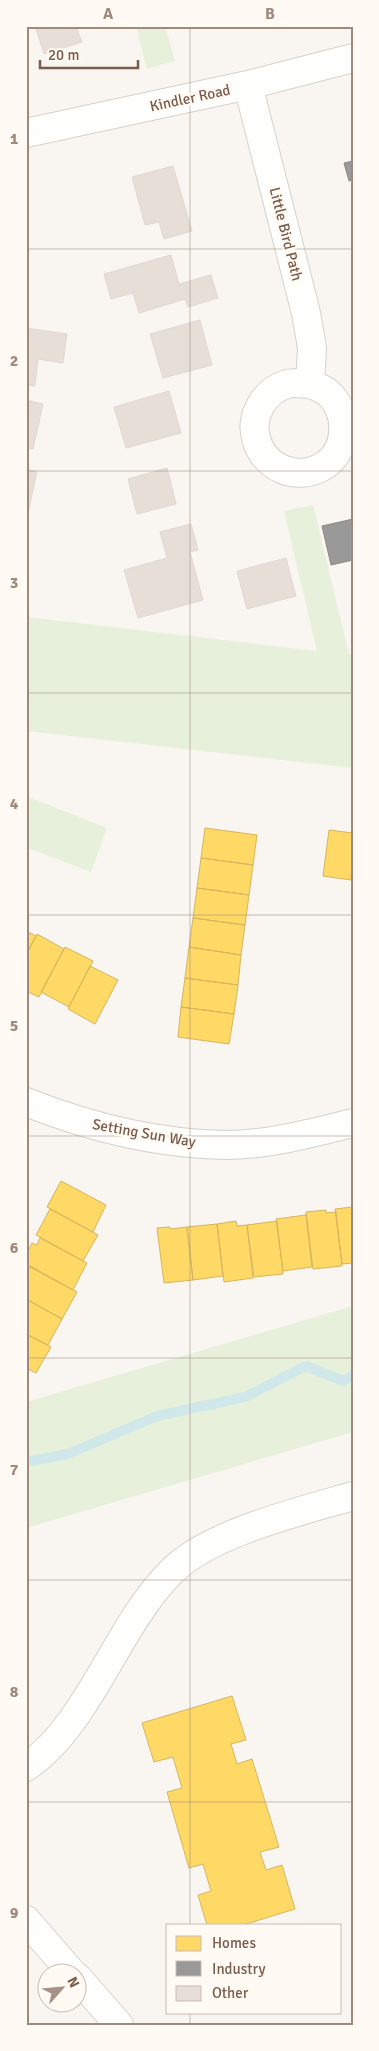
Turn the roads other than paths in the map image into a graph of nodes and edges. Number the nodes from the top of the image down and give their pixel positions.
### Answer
1 (353, 58) edge
2 (248, 85) junction
3 (26, 133) edge
4 (310, 384) dead end
5 (26, 1102) edge
6 (353, 1123) edge
7 (353, 1496) edge
8 (26, 1767) edge
9 (26, 1920) edge
10 (64, 1964) edge
11 (88, 1989) edge
12 (120, 2025) edge

1 - 2 street, Kindler Road
2 - 3 street, Kindler Road
2 - 4 street, Little Bird Path
5 - 6 street, Setting Sun Way
7 - 8 street
9 - 10 street
11 - 12 street

